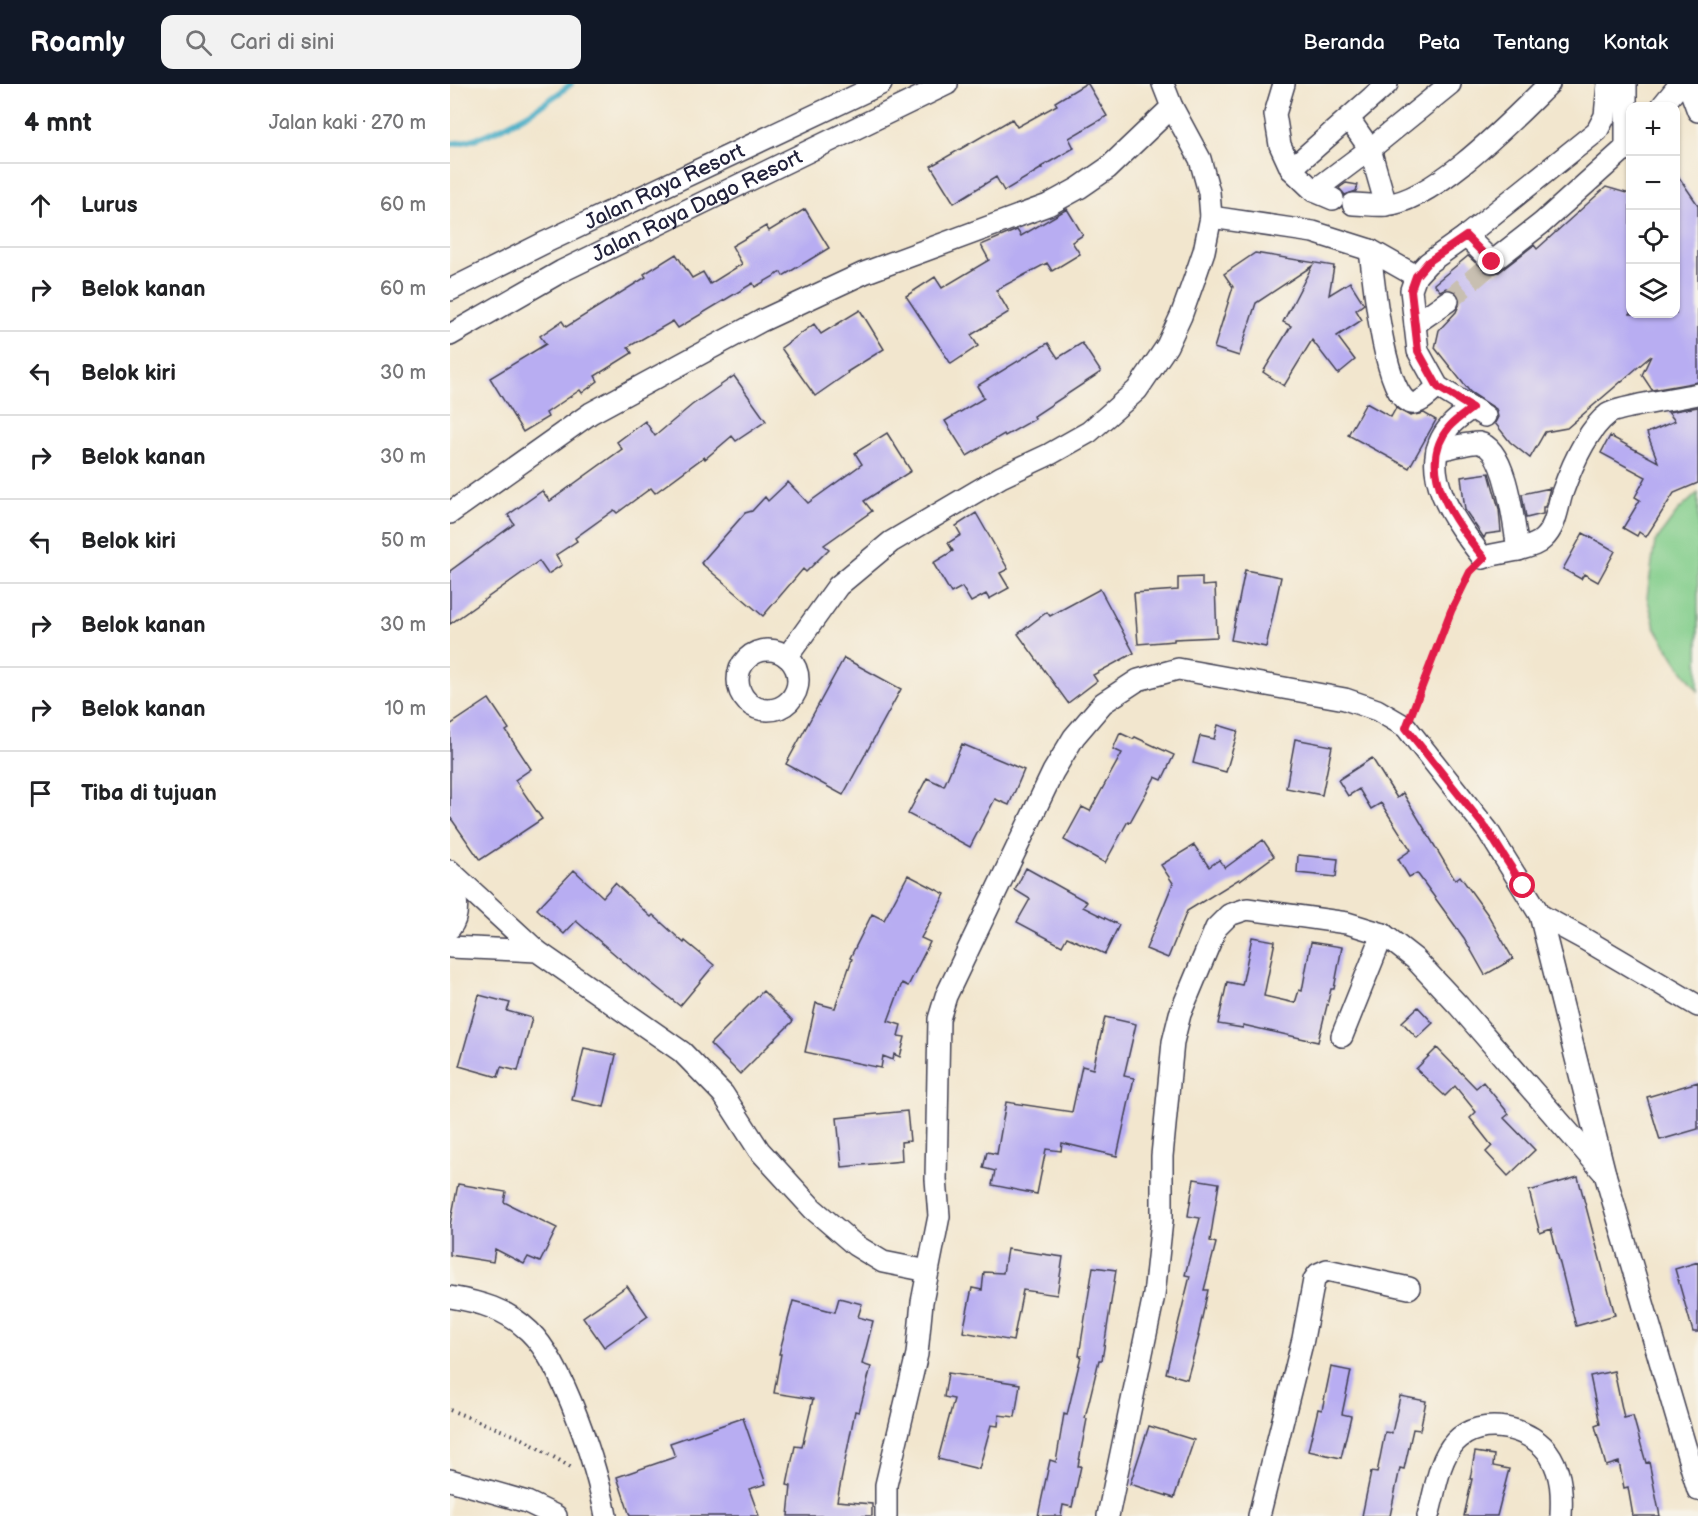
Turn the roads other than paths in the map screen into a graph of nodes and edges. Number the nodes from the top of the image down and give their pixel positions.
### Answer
1 (881, 84) edge
2 (948, 84) edge
3 (1163, 84) edge
4 (1284, 84) edge
5 (1387, 84) edge
6 (1450, 84) edge
7 (1549, 84) edge
8 (1608, 84) edge
9 (1626, 84) edge
10 (1680, 84) edge
11 (1688, 84) edge
12 (1627, 102) edge
13 (1665, 102) edge
14 (1172, 107) junction
15 (1698, 111) edge
16 (1349, 119) junction
17 (1370, 149) junction
18 (1626, 149) edge
19 (1291, 169) junction
20 (1333, 198) junction
21 (1386, 206) junction
22 (1210, 217) junction
23 (1466, 236) junction
24 (1370, 250) junction
25 (1416, 276) junction
26 (450, 290) edge
27 (1448, 302) tunnel mouth
28 (1415, 324) junction
29 (450, 334) edge
30 (1438, 387) junction
31 (1698, 394) edge
32 (1437, 450) junction
33 (450, 513) edge
34 (1518, 550) junction
35 (787, 657) dead end
36 (450, 873) edge
37 (1540, 915) junction
38 (450, 928) edge
39 (1383, 934) junction
40 (450, 947) edge
41 (537, 951) junction
42 (1698, 1006) edge
43 (1342, 1036) dead end
44 (1605, 1174) junction
45 (927, 1271) junction
46 (1408, 1288) dead end
47 (450, 1297) edge
48 (450, 1480) edge
49 (1698, 1490) edge
50 (555, 1516) edge
51 (606, 1516) edge
52 (886, 1516) edge
53 (1108, 1516) edge
54 (1259, 1516) edge
55 (1428, 1516) edge
56 (1561, 1516) edge

1 - 26 street, Jalan Raya Resort
2 - 29 street, Jalan Raya Dago Resort
3 - 14 street
4 - 19 street
5 - 16 street
6 - 17 street
7 - 21 street
8 - 23 street
9 - 12 street
10 - 13 street
11 - 15 street
14 - 22 street
14 - 33 street
16 - 17 street
16 - 19 street
17 - 20 street
17 - 21 street
18 - 23 street
19 - 20 street
20 - 21 street
22 - 24 street
22 - 35 street
23 - 25 street
24 - 25 street
24 - 30 street
25 - 28 street
27 - 28 street
28 - 30 street
30 - 32 street
31 - 34 street
32 - 34 street
32 - 34 street
36 - 38 street
36 - 41 street
37 - 42 street
37 - 44 street
37 - 45 street
39 - 43 street
39 - 44 street
39 - 53 street
40 - 41 street
41 - 45 street
44 - 49 street
45 - 52 street
46 - 54 street
47 - 51 street
48 - 50 street
55 - 56 street

